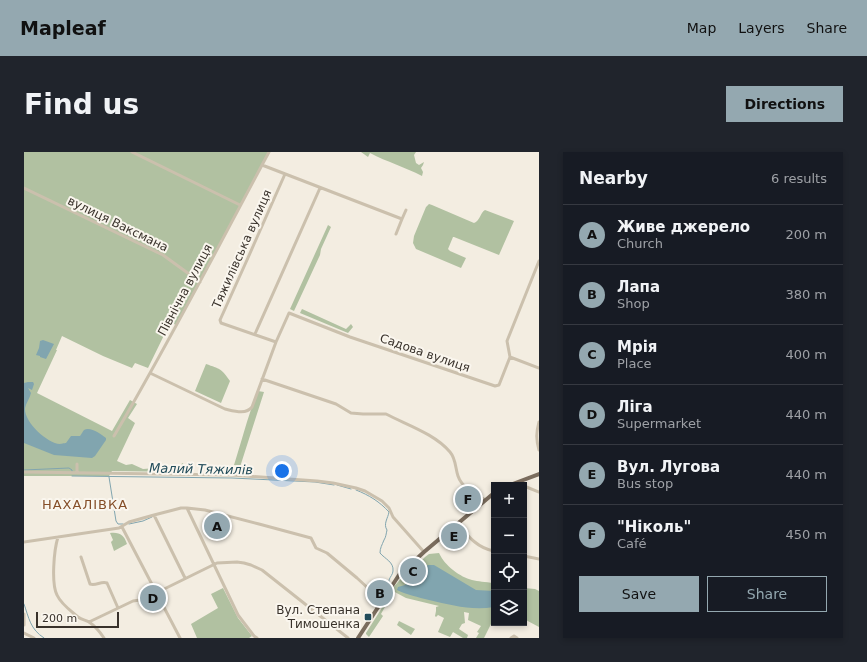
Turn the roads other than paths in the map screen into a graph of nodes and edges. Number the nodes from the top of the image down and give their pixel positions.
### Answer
1 (132, 152) edge
2 (269, 152) edge
3 (262, 166) junction
4 (285, 174) junction
5 (24, 188) edge
6 (320, 188) junction
7 (240, 205) junction
8 (406, 210) dead end
9 (402, 219) junction
10 (396, 234) dead end
11 (539, 262) edge
12 (200, 282) junction
13 (255, 334) junction
14 (276, 342) junction
15 (510, 357) junction
16 (539, 368) edge
17 (150, 373) junction
18 (262, 380) junction
19 (539, 422) edge
20 (114, 436) dead end
21 (539, 450) edge
22 (77, 464) dead end
23 (24, 472) edge
24 (77, 473) junction
25 (539, 474) edge
26 (518, 482) edge
27 (527, 487) edge
28 (539, 492) edge
29 (491, 496) edge
30 (486, 500) junction
31 (187, 508) junction
32 (154, 514) junction
33 (458, 524) junction
34 (122, 527) junction
35 (58, 538) junction
36 (24, 542) edge
37 (491, 550) edge
38 (424, 552) junction
39 (81, 557) dead end
40 (527, 557) edge
41 (539, 559) edge
42 (214, 564) junction
43 (185, 578) junction
44 (156, 593) junction
45 (382, 601) junction
46 (118, 608) junction
47 (24, 614) edge
48 (89, 622) junction
49 (24, 625) edge
50 (24, 633) edge
51 (34, 638) edge
52 (104, 638) edge
53 (180, 638) edge
54 (257, 638) edge
55 (348, 638) edge
56 (358, 638) edge
57 (511, 638) edge
58 (517, 638) edge

1 - 7 street
2 - 3 street, Північна вулиця
3 - 4 street
3 - 7 street, Північна вулиця
4 - 6 street
4 - 13 street, Тяжилівська вулиця
5 - 12 street, вулиця Ваксмана
6 - 9 street
6 - 13 street
7 - 12 street, Північна вулиця
8 - 9 street
9 - 10 street
11 - 15 street
12 - 17 street, Північна вулиця
13 - 14 street, Тяжилівська вулиця
14 - 15 street, Садова вулиця
14 - 18 street
15 - 16 street
17 - 18 street
17 - 20 street, Північна вулиця
18 - 30 street
19 - 21 street
22 - 24 street
23 - 24 street
24 - 38 street
25 - 26 main road
27 - 28 street
29 - 30 main road
30 - 33 main road
31 - 32 street
31 - 42 street
31 - 45 street
32 - 34 street
32 - 43 street
33 - 37 street
33 - 38 main road
34 - 35 street
34 - 44 street
35 - 36 street
35 - 48 street
38 - 45 main road
39 - 46 street
40 - 41 street
42 - 43 street
42 - 54 street
42 - 55 street
43 - 44 street
44 - 46 street
44 - 53 street
45 - 56 main road
46 - 48 street
47 - 49 street
48 - 52 street
50 - 51 street
57 - 58 street

